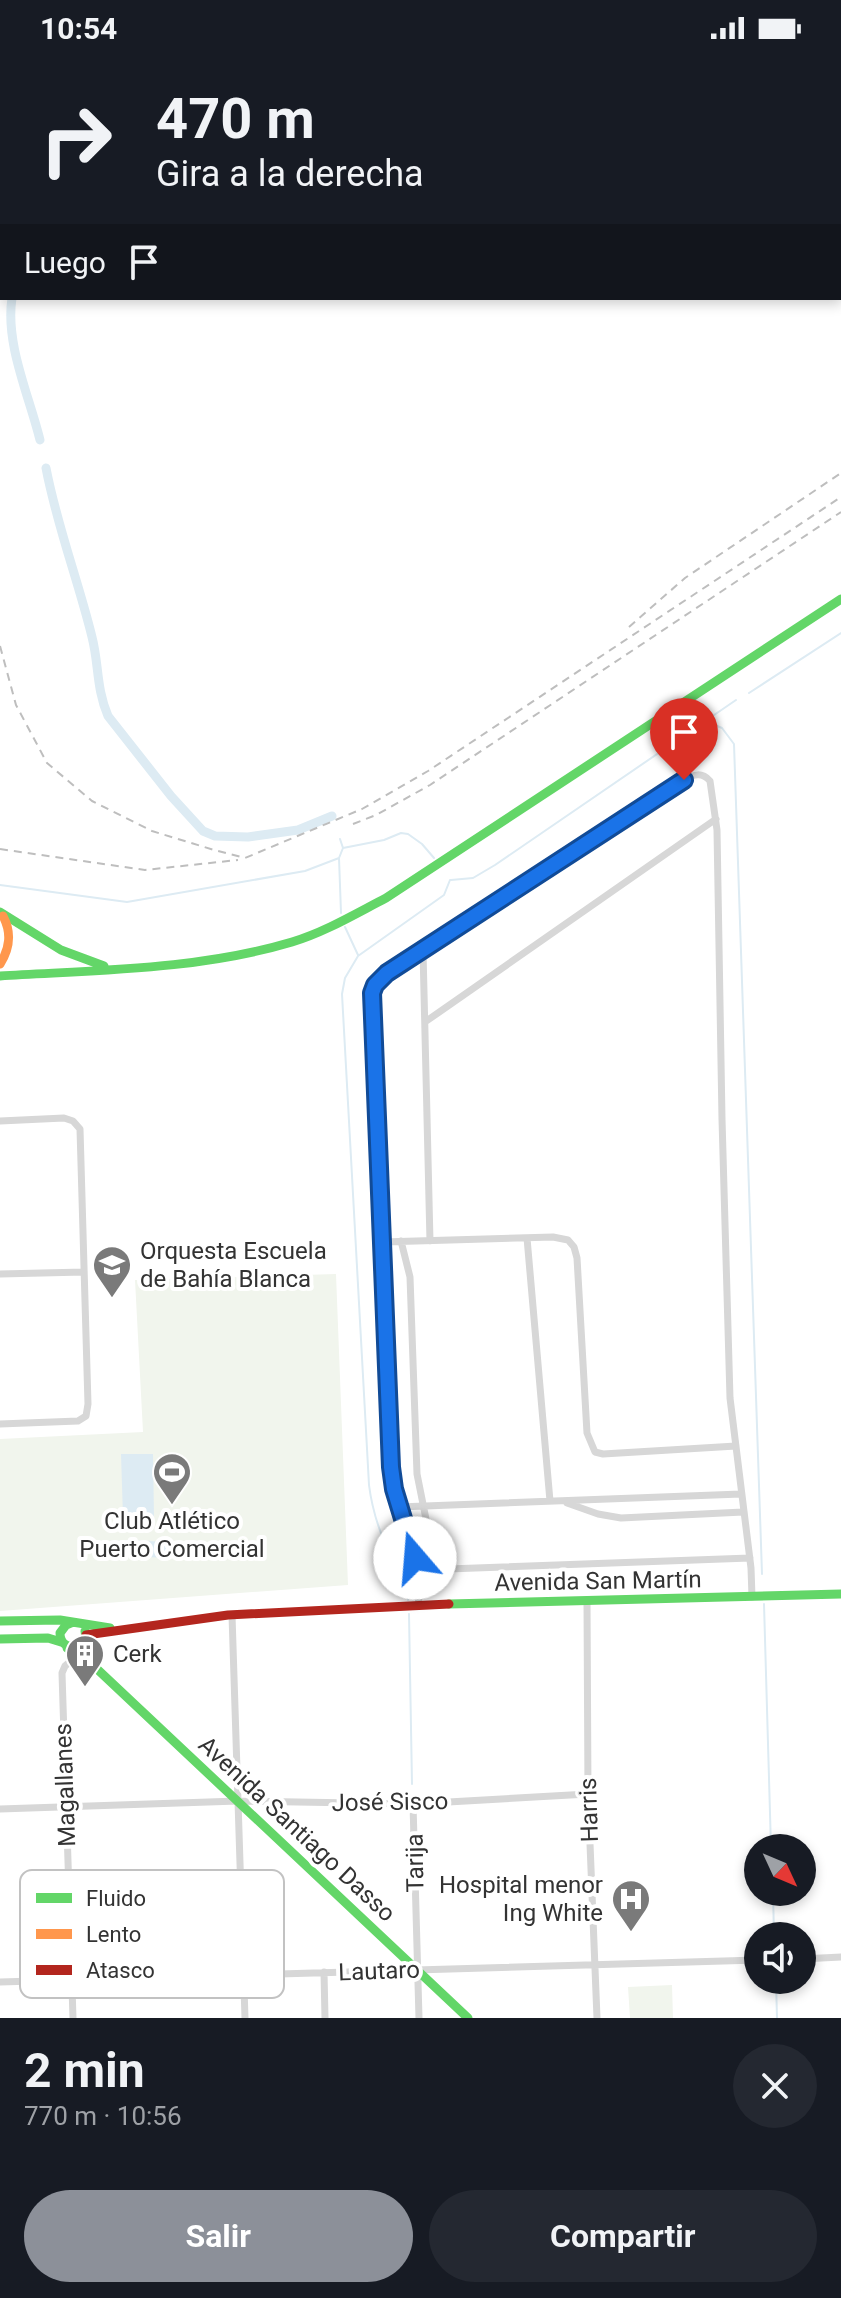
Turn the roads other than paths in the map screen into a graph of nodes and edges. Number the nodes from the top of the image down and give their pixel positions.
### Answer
1 (841, 599) edge
2 (716, 819) junction
3 (0, 912) edge
4 (423, 951) junction
5 (0, 964) edge
6 (115, 969) junction
7 (0, 976) edge
8 (425, 1022) junction
9 (0, 1121) edge
10 (527, 1238) junction
11 (401, 1241) junction
12 (430, 1241) junction
13 (382, 1242) junction
14 (84, 1272) junction
15 (0, 1274) edge
16 (0, 1424) edge
17 (736, 1446) junction
18 (741, 1494) junction
19 (550, 1501) junction
20 (561, 1501) junction
21 (423, 1506) junction
22 (399, 1507) junction
23 (743, 1512) junction
24 (750, 1558) junction
25 (436, 1569) junction
26 (421, 1570) junction
27 (841, 1594) edge
28 (752, 1597) junction
29 (587, 1601) junction
30 (418, 1605) junction
31 (232, 1615) junction
32 (0, 1621) edge
33 (76, 1622) junction
34 (117, 1629) junction
35 (86, 1637) junction
36 (0, 1639) edge
37 (64, 1645) junction
38 (78, 1655) junction
39 (97, 1669) junction
40 (588, 1794) junction
41 (238, 1801) junction
42 (413, 1804) junction
43 (65, 1807) junction
44 (0, 1809) edge
45 (67, 1870) edge
46 (240, 1870) edge
47 (841, 1957) edge
48 (816, 1958) edge
49 (744, 1960) edge
50 (596, 1965) junction
51 (417, 1970) junction
52 (324, 1972) junction
53 (284, 1974) edge
54 (20, 1981) edge
55 (0, 1982) edge
56 (72, 1998) edge
57 (245, 1998) edge
58 (73, 2018) edge
59 (245, 2018) edge
60 (325, 2018) edge
61 (419, 2018) edge
62 (468, 2018) edge
63 (597, 2018) edge

1 - 6 main road
2 - 4 street
2 - 8 street
2 - 17 street
3 - 5 main road
3 - 6 main road
4 - 8 street
4 - 13 street
6 - 7 main road
8 - 12 street
9 - 14 street
10 - 12 street
10 - 17 street
10 - 19 street
11 - 12 street
11 - 13 street
11 - 21 street
13 - 22 street
14 - 15 street
14 - 16 street
17 - 18 street
18 - 20 street
18 - 23 street
19 - 20 street
19 - 21 street
20 - 23 street
21 - 22 street
21 - 25 street
22 - 26 street
23 - 24 street
24 - 25 street
24 - 28 street
25 - 26 street
26 - 30 street
27 - 28 main road, Avenida San Martín
28 - 29 main road, Avenida San Martín
29 - 30 main road, Avenida San Martín
29 - 40 street, Harris
30 - 31 main road, Avenida San Martín
31 - 34 main road, Avenida San Martín
31 - 41 street
32 - 33 main road, Avenida San Martín
33 - 34 main road, Avenida San Martín
33 - 35 main road
33 - 37 main road
34 - 35 main road, Avenida San Martín
35 - 37 main road, Avenida San Martín
35 - 39 main road, Avenida Santiago Dasso
36 - 37 main road
37 - 38 main road, Avenida Santiago Dasso
38 - 39 main road, Avenida Santiago Dasso
38 - 43 street, Magallanes
39 - 41 main road, Avenida Santiago Dasso
40 - 42 street, José Sisco
40 - 50 street, Harris
41 - 42 street, José Sisco
41 - 43 street, José Sisco
41 - 46 street
41 - 51 main road, Avenida Santiago Dasso
42 - 51 street, Tarija
43 - 44 street, José Sisco
43 - 45 street, Magallanes
47 - 48 street
49 - 50 street, Lautaro
50 - 51 street, Lautaro
50 - 63 street, Harris
51 - 52 street, Lautaro
51 - 61 street, Tarija
51 - 62 main road, Avenida Santiago Dasso
52 - 53 street, Lautaro
52 - 60 street
54 - 55 street, Lautaro
56 - 58 street, Magallanes
57 - 59 street

